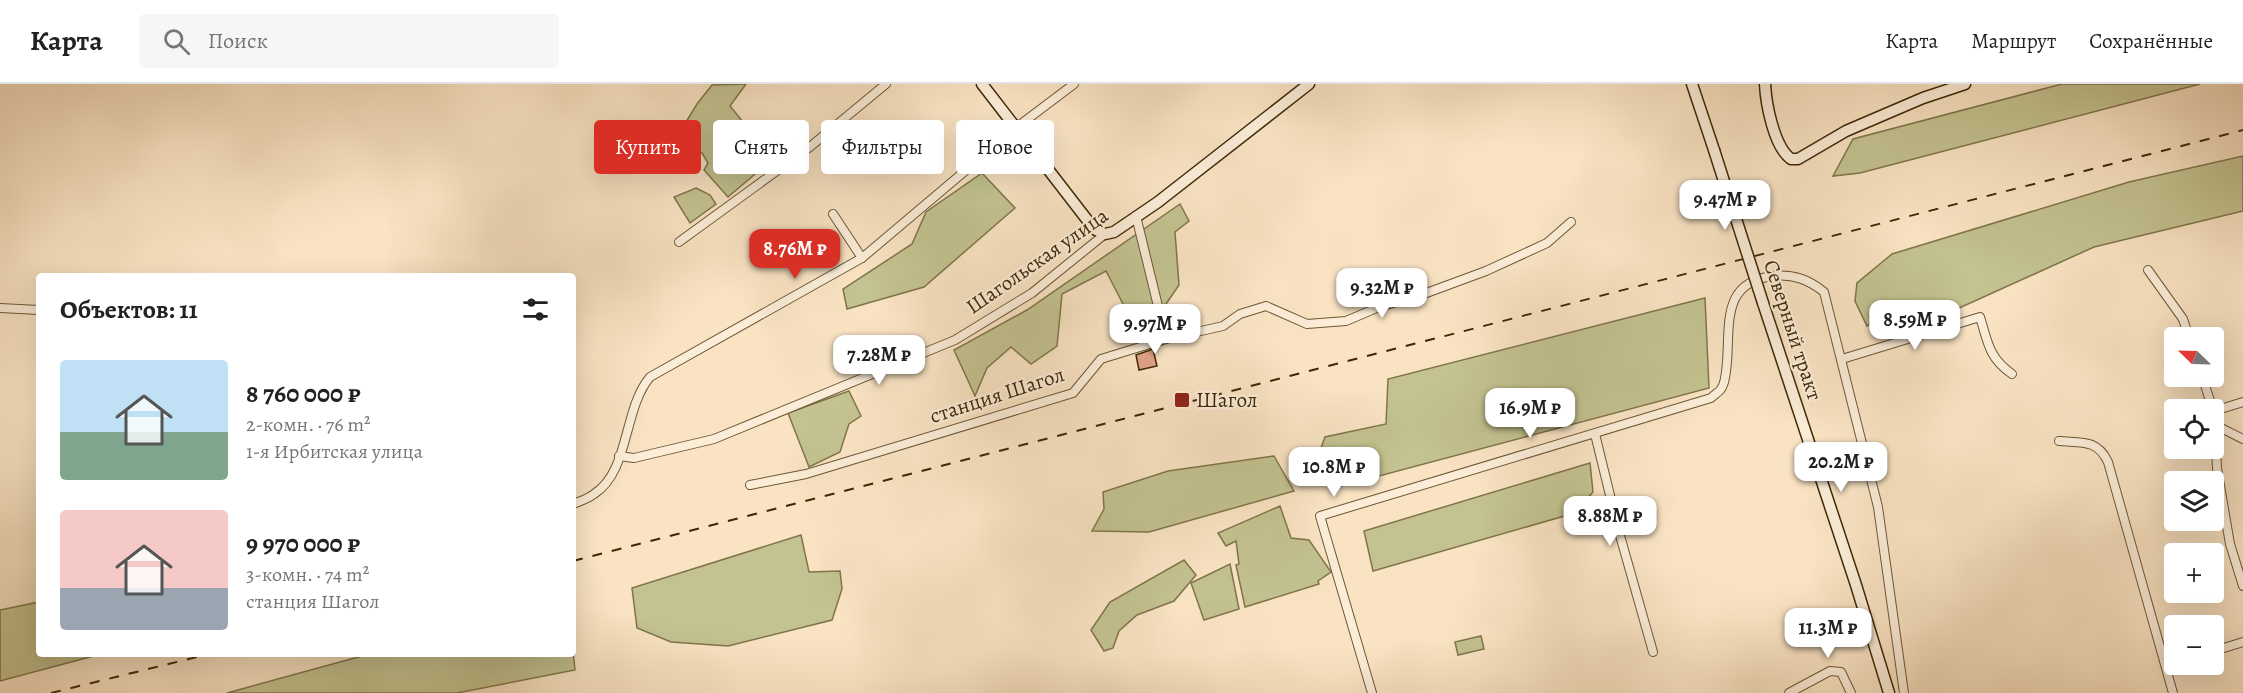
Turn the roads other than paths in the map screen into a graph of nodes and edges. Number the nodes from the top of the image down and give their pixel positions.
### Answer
1 (886, 84) edge
2 (982, 84) edge
3 (1074, 84) edge
4 (1309, 84) edge
5 (1692, 84) edge
6 (1765, 84) edge
7 (1965, 84) edge
8 (1011, 120) edge
9 (1026, 120) edge
10 (961, 174) edge
11 (1052, 174) edge
12 (833, 214) dead end
13 (1136, 216) junction
14 (1571, 222) dead end
15 (1105, 234) junction
16 (679, 242) dead end
17 (862, 258) junction
18 (2148, 270) dead end
19 (0, 308) edge
20 (36, 310) edge
21 (2186, 327) edge
22 (1166, 339) junction
23 (1842, 359) junction
24 (2013, 374) dead end
25 (2243, 402) edge
26 (2224, 408) edge
27 (2224, 429) edge
28 (1595, 434) junction
29 (2243, 439) edge
30 (2060, 441) dead end
31 (620, 456) junction
32 (2217, 459) edge
33 (750, 485) dead end
34 (576, 503) edge
35 (2243, 586) edge
36 (2243, 642) edge
37 (2224, 648) edge
38 (1653, 652) dead end
39 (2164, 657) edge
40 (2169, 675) edge
41 (1372, 693) edge
42 (1789, 693) edge
43 (1851, 693) edge
44 (1889, 693) edge
45 (1904, 693) edge
46 (2173, 693) edge

1 - 16 street
2 - 8 street
3 - 9 street
4 - 13 street, Шагольская улица
5 - 44 street, Северный тракт, bridge
6 - 7 street
10 - 17 street
11 - 15 street
12 - 17 street
13 - 15 street, Шагольская улица
13 - 22 street
14 - 22 street, станция Шагол
15 - 31 street, Шагольская улица
17 - 31 street
18 - 21 street
19 - 20 street
22 - 33 street, станция Шагол
23 - 24 street
23 - 28 street, Северный тракт
23 - 45 street, Северный тракт
25 - 26 street
27 - 29 street
28 - 38 street
28 - 41 street
30 - 39 street
31 - 34 street
32 - 35 street
36 - 37 street
40 - 46 street
42 - 43 street

